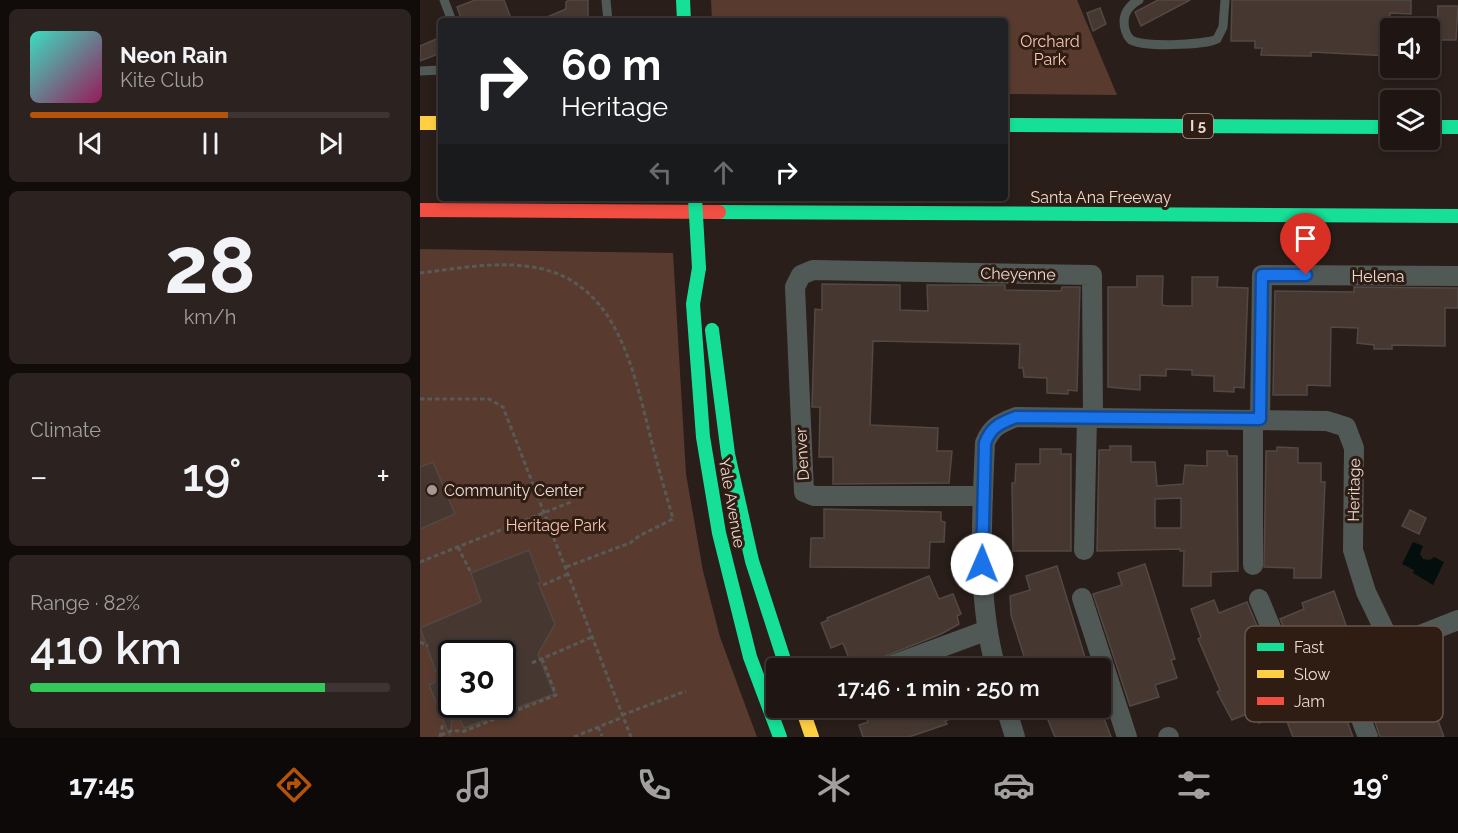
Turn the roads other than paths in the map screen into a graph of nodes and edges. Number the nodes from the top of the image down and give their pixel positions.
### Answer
1 (444, 0) edge
2 (606, 0) edge
3 (683, 0) edge
4 (1139, 0) edge
5 (1224, 0) edge
6 (451, 18) edge
7 (608, 18) edge
8 (684, 18) edge
9 (438, 70) edge
10 (420, 71) edge
11 (420, 123) edge
12 (438, 123) edge
13 (1008, 125) edge
14 (1380, 127) edge
15 (1440, 127) edge
16 (1458, 127) edge
17 (695, 201) edge
18 (420, 210) edge
19 (1458, 216) edge
20 (699, 268) junction
21 (801, 275) joint
22 (1458, 276) edge
23 (1090, 418) junction
24 (1257, 419) junction
25 (983, 496) junction
26 (1084, 550) dead end
27 (1253, 565) dead end
28 (1082, 598) dead end
29 (1259, 599) dead end
30 (1458, 620) edge
31 (1270, 626) edge
32 (1382, 626) edge
33 (1443, 626) edge
34 (985, 631) junction
35 (783, 658) edge
36 (912, 658) edge
37 (993, 658) edge
38 (806, 718) edge
39 (1008, 718) edge
40 (1362, 722) edge
41 (1013, 736) edge
42 (780, 737) edge
43 (813, 737) edge
44 (1127, 737) edge
45 (1368, 737) edge

1 - 6 lane
2 - 7 lane
3 - 8 main road
4 - 5 lane
9 - 10 lane
11 - 12 main road
13 - 14 main road, I 5
15 - 16 main road
17 - 20 main road, Yale Avenue, bridge
18 - 19 main road, Santa Ana Freeway
20 - 35 main road, Yale Avenue
20 - 42 main road, Yale Avenue
21 - 23 street, Cheyenne
21 - 25 street, Denver
22 - 24 street, Helena
23 - 24 street, Heritage
23 - 25 street, Heritage
23 - 26 street
24 - 27 street
24 - 32 street, Heritage
25 - 34 street, Heritage
28 - 44 street
29 - 31 street
30 - 33 street
34 - 36 street
34 - 37 street, Heritage
38 - 43 main road
39 - 41 street
40 - 45 street

